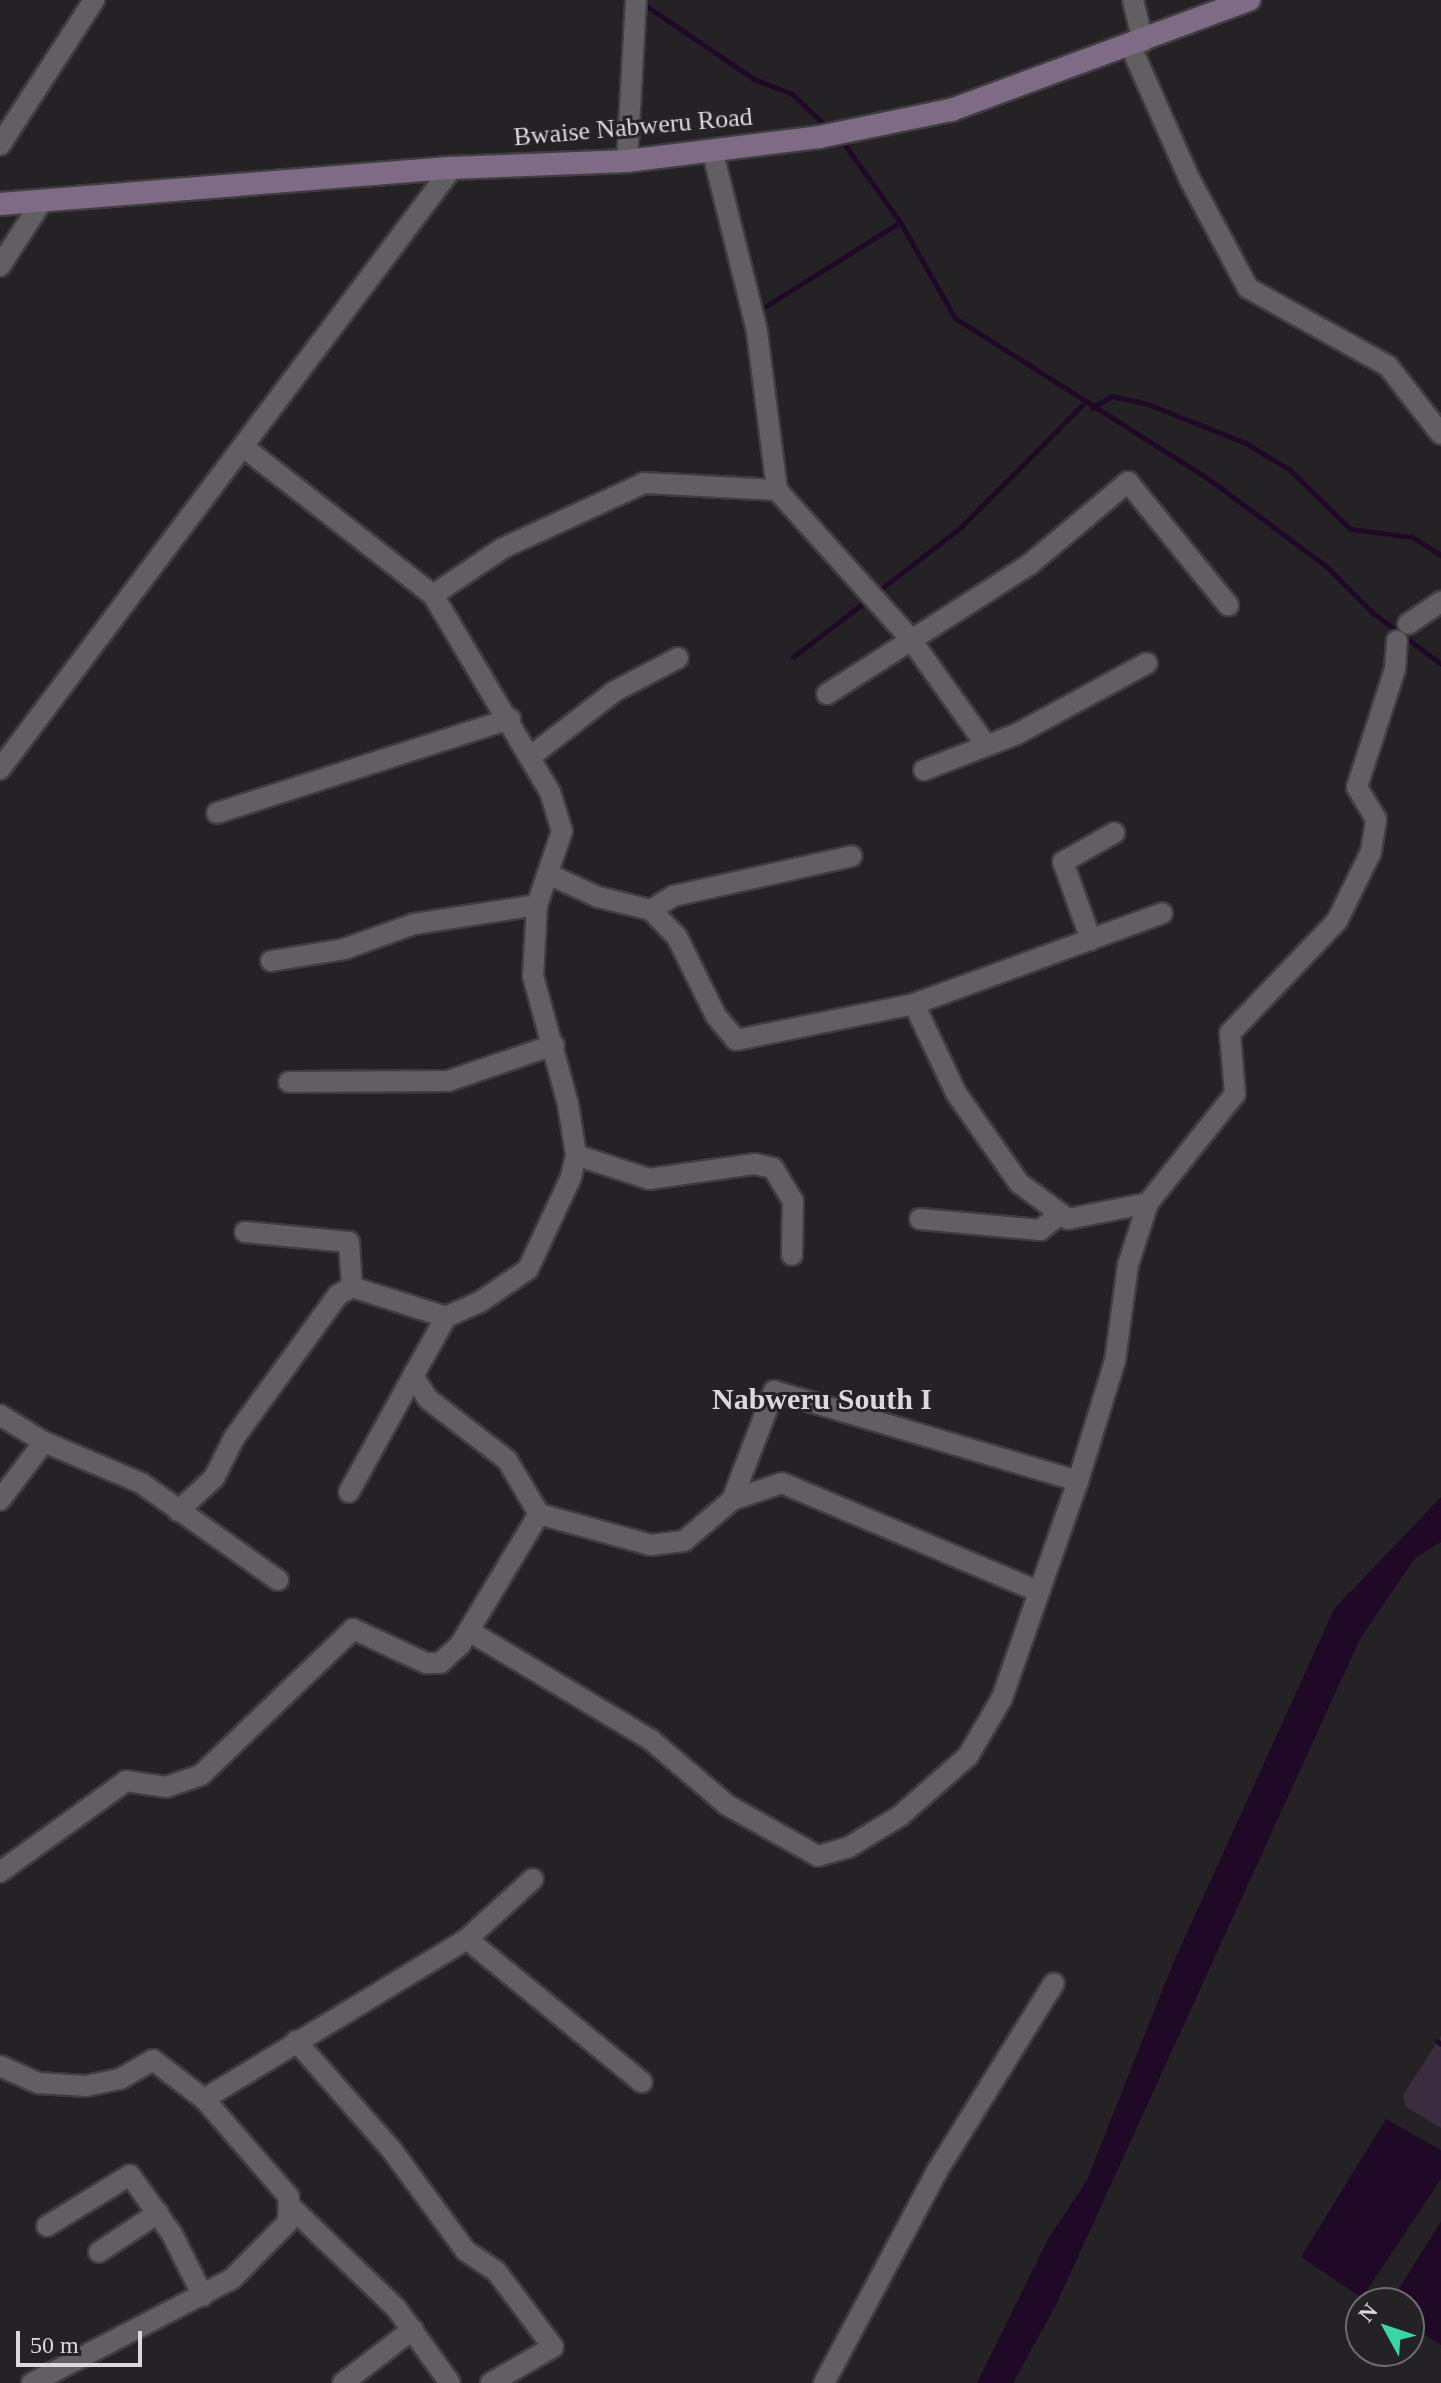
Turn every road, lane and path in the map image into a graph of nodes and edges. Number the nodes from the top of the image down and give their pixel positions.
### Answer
1 (94, 0) edge
2 (1133, 0) edge
3 (1249, 0) edge
4 (634, 4) edge
5 (1137, 44) junction
6 (0, 145) edge
7 (713, 153) junction
8 (627, 161) junction
9 (452, 168) junction
10 (0, 204) edge
11 (39, 206) junction
12 (0, 266) edge
13 (1441, 434) edge
14 (246, 449) junction
15 (777, 490) junction
16 (433, 595) junction
17 (1441, 602) edge
18 (1228, 605) dead end
19 (909, 637) junction
20 (678, 658) dead end
21 (1147, 663) dead end
22 (827, 694) dead end
23 (510, 719) junction
24 (986, 745) junction
25 (531, 756) junction
26 (1, 767) edge
27 (924, 770) dead end
28 (217, 813) dead end
29 (1114, 833) dead end
30 (852, 856) dead end
31 (548, 874) junction
32 (537, 905) junction
33 (651, 910) junction
34 (1162, 913) dead end
35 (1091, 940) junction
36 (271, 961) dead end
37 (914, 1004) junction
38 (554, 1045) junction
39 (289, 1082) dead end
40 (576, 1155) junction
41 (1148, 1203) junction
42 (1059, 1215) junction
43 (920, 1219) dead end
44 (245, 1232) dead end
45 (792, 1255) dead end
46 (352, 1287) junction
47 (446, 1317) junction
48 (413, 1376) junction
49 (0, 1415) edge
50 (44, 1442) junction
51 (1078, 1481) junction
52 (349, 1492) dead end
53 (0, 1500) edge
54 (732, 1500) junction
55 (178, 1511) junction
56 (539, 1514) junction
57 (278, 1580) dead end
58 (1038, 1591) junction
59 (469, 1631) junction
60 (0, 1872) edge
61 (533, 1879) dead end
62 (467, 1939) junction
63 (1054, 1983) dead end
64 (296, 2041) junction
65 (0, 2066) edge
66 (642, 2082) dead end
67 (204, 2099) junction
68 (293, 2209) junction
69 (158, 2213) junction
70 (47, 2226) dead end
71 (99, 2252) dead end
72 (203, 2296) junction
73 (413, 2329) junction
74 (32, 2383) edge
75 (343, 2383) edge
76 (450, 2383) edge
77 (491, 2383) edge
78 (824, 2383) edge

1 - 6 street
2 - 5 street
3 - 5 main road, Bwaise Nabweru Road
4 - 8 street
5 - 7 main road, Bwaise Nabweru Road
5 - 13 street
7 - 8 main road, Bwaise Nabweru Road
7 - 15 street
8 - 9 main road, Bwaise Nabweru Road
9 - 11 main road, Bwaise Nabweru Road
9 - 14 street
10 - 11 main road, Bwaise Nabweru Road
11 - 12 street
14 - 16 street
14 - 26 street
15 - 16 street
15 - 19 street
16 - 23 street
17 - 41 street
18 - 19 street
19 - 22 street
19 - 24 street
20 - 25 street
21 - 24 street
23 - 25 street
23 - 28 street
24 - 27 street
25 - 31 street
29 - 35 street
30 - 33 street
31 - 32 street
31 - 33 street
32 - 36 street
32 - 38 street
33 - 37 street
34 - 35 street
35 - 37 street
37 - 42 street
38 - 39 street
38 - 40 street
40 - 45 street
40 - 47 street
41 - 42 street
41 - 51 street
42 - 43 street
44 - 46 street
46 - 47 street
46 - 55 street
47 - 48 street
48 - 52 street
48 - 56 street
49 - 50 street
50 - 53 street
50 - 55 street
51 - 54 street
51 - 58 street
54 - 56 street
54 - 58 street
55 - 57 street
56 - 59 street
58 - 59 street
59 - 60 street
61 - 62 street
62 - 64 street
62 - 66 street
63 - 78 street
64 - 67 street
64 - 77 street
65 - 67 street
67 - 68 street
68 - 72 street
68 - 73 street
69 - 70 street
69 - 71 street
69 - 72 street
72 - 74 street
73 - 75 street
73 - 76 street

